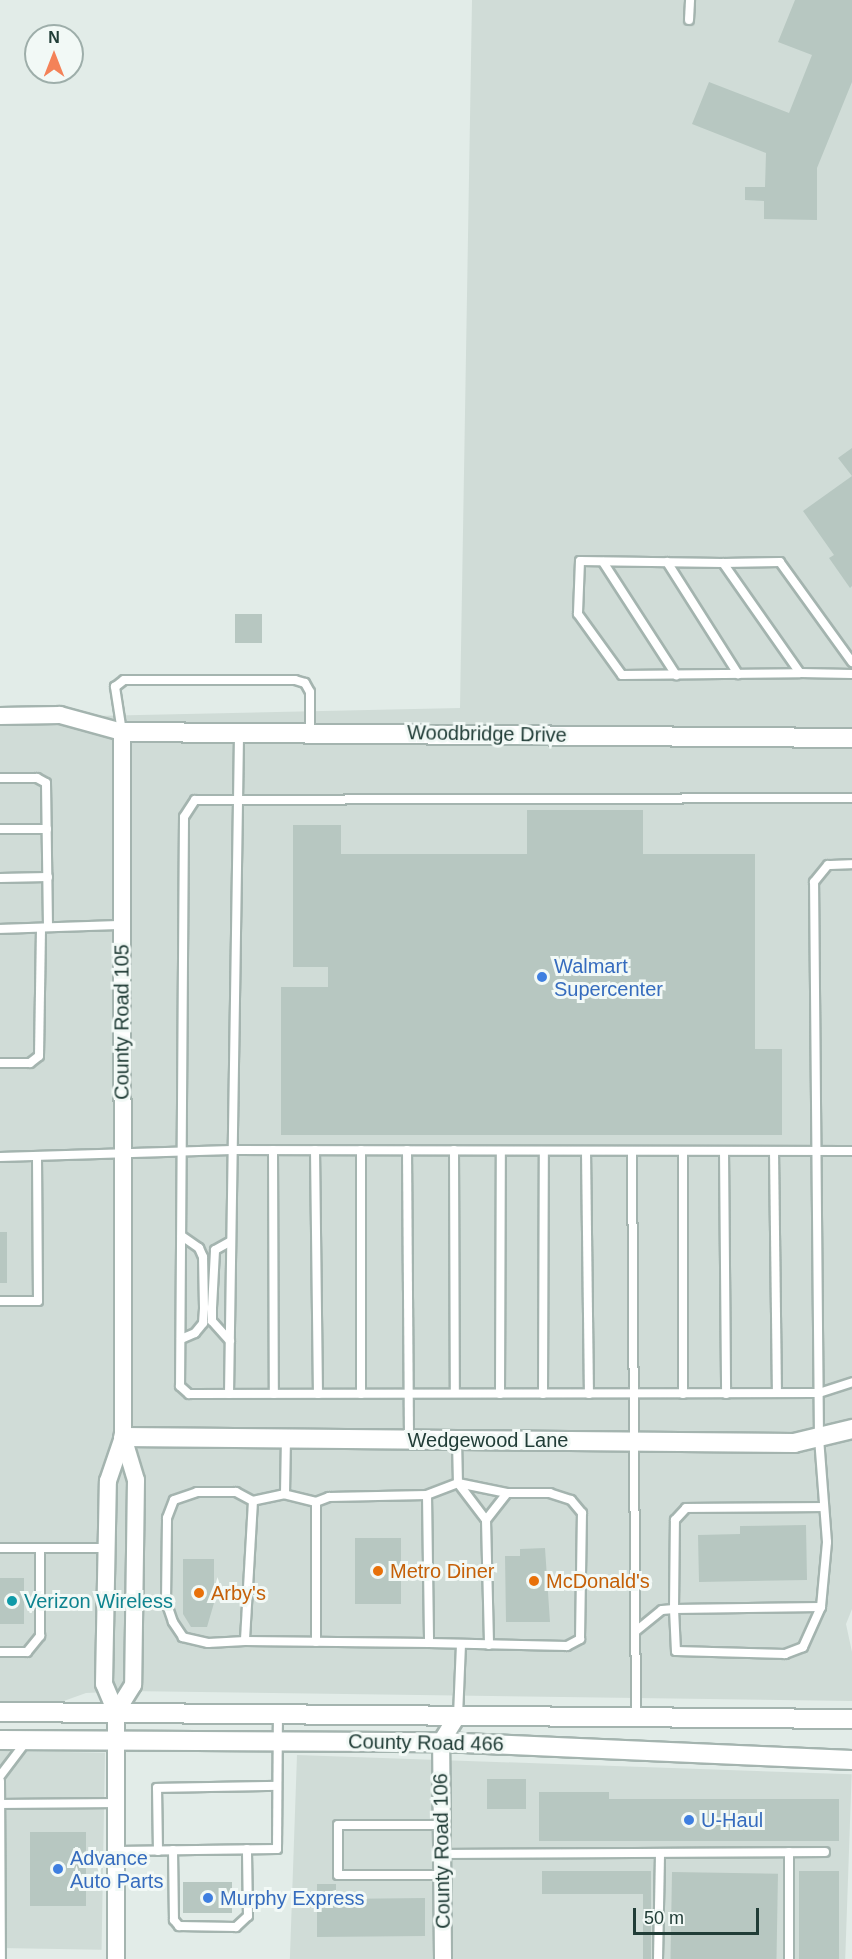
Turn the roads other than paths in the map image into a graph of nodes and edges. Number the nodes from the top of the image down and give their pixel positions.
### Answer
1 (690, 0) edge
2 (689, 20) dead end
3 (603, 562) junction
4 (667, 562) junction
5 (723, 563) junction
6 (852, 662) edge
7 (800, 673) junction
8 (738, 674) junction
9 (852, 674) edge
10 (676, 675) junction
11 (0, 716) edge
12 (122, 732) junction
13 (239, 732) junction
14 (310, 732) junction
15 (852, 738) edge
16 (0, 778) edge
17 (852, 798) edge
18 (239, 800) junction
19 (0, 829) edge
20 (47, 829) junction
21 (852, 864) edge
22 (48, 877) junction
23 (0, 878) edge
24 (122, 925) junction
25 (44, 927) junction
26 (0, 929) edge
27 (0, 1063) edge
28 (232, 1150) junction
29 (273, 1150) junction
30 (315, 1150) junction
31 (361, 1150) junction
32 (407, 1150) junction
33 (454, 1150) junction
34 (501, 1151) junction
35 (544, 1151) junction
36 (586, 1151) junction
37 (632, 1151) junction
38 (683, 1151) junction
39 (724, 1151) junction
40 (774, 1151) junction
41 (816, 1151) junction
42 (852, 1151) edge
43 (183, 1152) junction
44 (123, 1154) junction
45 (37, 1156) junction
46 (0, 1157) edge
47 (182, 1236) junction
48 (231, 1241) junction
49 (0, 1301) edge
50 (181, 1339) junction
51 (230, 1341) junction
52 (852, 1382) edge
53 (454, 1393) junction
54 (777, 1393) junction
55 (819, 1393) junction
56 (229, 1394) junction
57 (274, 1394) junction
58 (318, 1394) junction
59 (361, 1394) junction
60 (409, 1394) junction
61 (500, 1394) junction
62 (543, 1394) junction
63 (589, 1394) junction
64 (634, 1394) junction
65 (683, 1394) junction
66 (726, 1394) junction
67 (852, 1429) edge
68 (123, 1437) junction
69 (286, 1438) junction
70 (409, 1439) junction
71 (819, 1439) junction
72 (457, 1440) junction
73 (635, 1441) junction
74 (458, 1483) junction
75 (507, 1493) junction
76 (285, 1494) junction
77 (427, 1495) junction
78 (253, 1501) junction
79 (316, 1502) junction
80 (823, 1507) junction
81 (486, 1520) junction
82 (0, 1548) edge
83 (40, 1548) junction
84 (107, 1548) junction
85 (821, 1607) junction
86 (674, 1609) junction
87 (636, 1630) junction
88 (245, 1641) junction
89 (316, 1642) junction
90 (429, 1642) junction
91 (461, 1644) junction
92 (489, 1645) junction
93 (0, 1653) edge
94 (0, 1712) edge
95 (116, 1712) junction
96 (278, 1714) junction
97 (458, 1716) junction
98 (636, 1718) junction
99 (852, 1719) edge
100 (0, 1740) edge
101 (30, 1740) junction
102 (116, 1740) junction
103 (278, 1741) junction
104 (441, 1742) junction
105 (852, 1760) edge
106 (0, 1776) edge
107 (0, 1781) edge
108 (277, 1786) junction
109 (116, 1803) junction
110 (1, 1804) edge
111 (442, 1825) junction
112 (247, 1849) junction
113 (173, 1850) junction
114 (116, 1851) junction
115 (158, 1851) junction
116 (789, 1852) junction
117 (825, 1852) dead end
118 (660, 1853) junction
119 (442, 1854) junction
120 (442, 1875) junction
121 (1, 1959) edge
122 (116, 1959) edge
123 (443, 1959) edge
124 (658, 1959) edge
125 (789, 1959) edge

1 - 2 lane
3 - 4 lane
3 - 10 lane
3 - 10 lane
4 - 5 lane
4 - 8 lane
5 - 6 lane
5 - 7 lane
7 - 8 lane
7 - 9 lane
8 - 10 lane
11 - 12 street
12 - 13 main road, Woodbridge Drive
12 - 14 lane
12 - 24 street, County Road 105
13 - 14 main road, Woodbridge Drive
13 - 18 lane
14 - 15 main road, Woodbridge Drive
16 - 20 lane
17 - 18 lane
18 - 28 lane
18 - 43 lane
19 - 20 lane
20 - 22 lane
21 - 41 lane
22 - 23 lane
22 - 25 lane
24 - 25 lane
24 - 44 street, County Road 105
25 - 26 lane
25 - 27 lane
28 - 29 lane
28 - 43 lane
28 - 48 lane
29 - 30 lane
29 - 57 lane
30 - 31 lane
30 - 58 lane
31 - 32 lane
31 - 59 lane
32 - 33 lane
32 - 60 lane
33 - 34 lane
33 - 53 lane
34 - 35 lane
34 - 61 lane
35 - 36 lane
35 - 62 lane
36 - 37 lane
36 - 63 lane
37 - 38 lane
37 - 64 lane
38 - 39 lane
38 - 65 lane
39 - 40 lane
39 - 66 lane
40 - 41 lane
40 - 54 lane
41 - 42 lane
41 - 55 lane
43 - 44 lane
43 - 47 lane
44 - 45 lane
44 - 68 street, County Road 105
45 - 46 lane
45 - 49 lane
47 - 50 lane
47 - 50 lane
48 - 51 lane
48 - 51 lane
50 - 56 lane
51 - 56 lane
52 - 55 lane
53 - 60 lane
53 - 61 lane
54 - 55 lane
54 - 66 lane
55 - 71 lane
56 - 57 lane
57 - 58 lane
58 - 59 lane
59 - 60 lane
60 - 70 lane
61 - 62 lane
62 - 63 lane
63 - 64 lane
64 - 65 lane
64 - 73 lane
65 - 66 lane
67 - 71 main road, Wedgewood Lane
68 - 69 main road, Wedgewood Lane
68 - 84 street, County Road 105
68 - 95 street, County Road 105
69 - 70 main road, Wedgewood Lane
69 - 76 lane
70 - 72 main road, Wedgewood Lane
71 - 73 main road, Wedgewood Lane
71 - 80 lane
72 - 73 main road, Wedgewood Lane
72 - 74 lane
73 - 87 lane
74 - 75 lane
74 - 77 lane
74 - 81 lane
75 - 81 lane
75 - 92 lane
76 - 78 lane
76 - 79 lane
77 - 79 lane
77 - 90 lane
78 - 88 lane
78 - 88 lane
79 - 89 lane
80 - 85 lane
80 - 86 lane
81 - 92 lane
82 - 83 lane
83 - 84 lane
83 - 93 lane
84 - 95 street, County Road 105
85 - 86 lane
85 - 86 lane
86 - 87 lane
87 - 98 lane
88 - 89 lane
89 - 90 lane
90 - 91 lane
91 - 92 lane
91 - 97 lane
94 - 95 main road, County Road 466
95 - 96 main road, County Road 466
95 - 102 street
96 - 97 main road, County Road 466
96 - 103 lane
97 - 98 main road, County Road 466
97 - 104 street
98 - 99 main road, County Road 466
100 - 101 main road, County Road 466
101 - 102 main road, County Road 466
101 - 106 lane
102 - 103 main road, County Road 466
102 - 109 street
103 - 104 main road, County Road 466
103 - 108 lane
104 - 105 main road, County Road 466
104 - 111 street, County Road 106
107 - 110 lane
108 - 112 lane
108 - 115 lane
109 - 110 lane
109 - 114 street
110 - 121 lane
111 - 119 street, County Road 106
111 - 120 lane
112 - 113 lane
112 - 113 lane
113 - 115 lane
114 - 115 lane
114 - 122 street
116 - 117 lane
116 - 118 lane
116 - 125 lane
118 - 119 lane
118 - 124 lane
119 - 120 street, County Road 106
120 - 123 street, County Road 106

